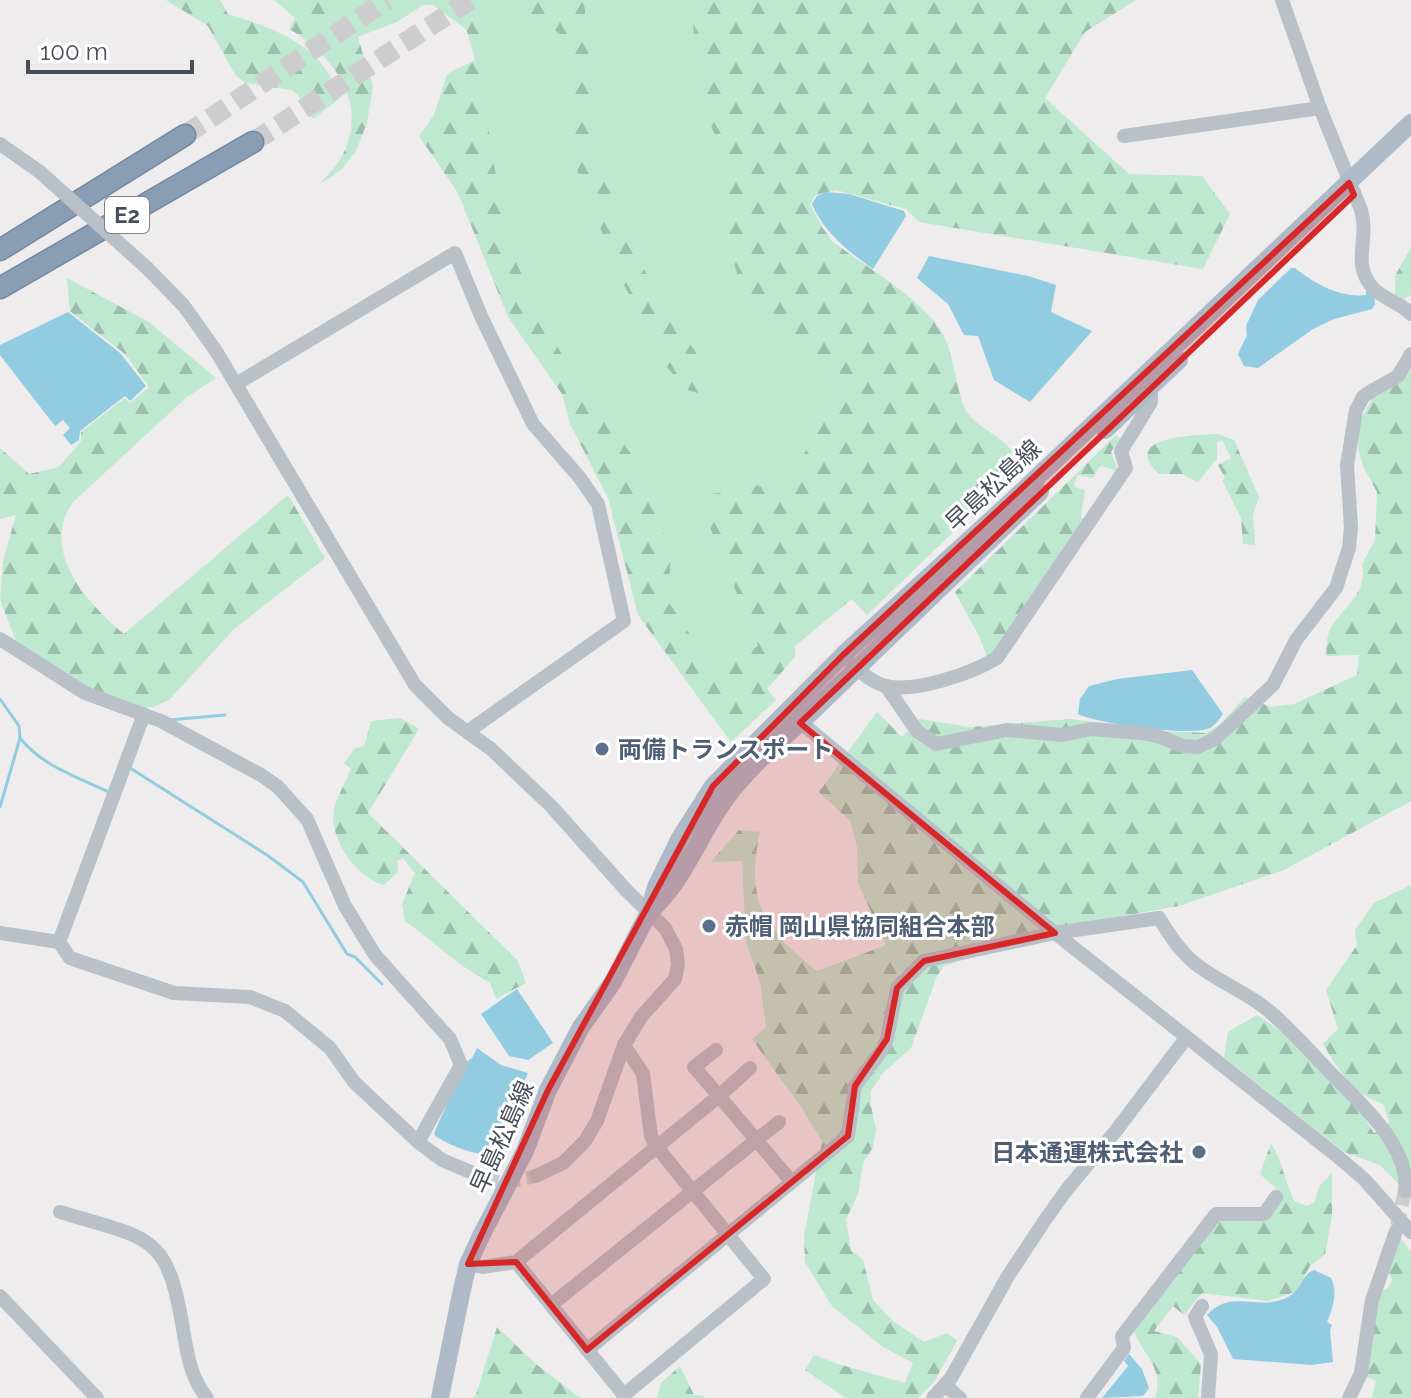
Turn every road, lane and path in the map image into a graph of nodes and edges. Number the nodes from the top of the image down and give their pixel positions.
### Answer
1 (1282, 0) edge
2 (1320, 108) junction
3 (1411, 123) edge
4 (185, 135) tunnel mouth
5 (1124, 136) dead end
6 (1411, 141) edge
7 (253, 142) tunnel mouth
8 (0, 144) edge
9 (1352, 189) junction
10 (0, 250) edge
11 (0, 288) edge
12 (1411, 314) edge
13 (1411, 354) edge
14 (236, 384) junction
15 (1151, 387) junction
16 (0, 639) edge
17 (849, 662) junction
18 (886, 686) junction
19 (144, 714) junction
20 (793, 716) junction
21 (467, 732) junction
22 (649, 912) junction
23 (0, 933) edge
24 (1055, 933) junction
25 (59, 942) junction
26 (1186, 1038) junction
27 (624, 1045) junction
28 (716, 1050) dead end
29 (750, 1068) dead end
30 (719, 1096) junction
31 (779, 1122) dead end
32 (756, 1140) junction
33 (418, 1142) junction
34 (656, 1146) junction
35 (536, 1176) tunnel mouth
36 (485, 1178) tunnel mouth
37 (791, 1181) junction
38 (691, 1190) junction
39 (1405, 1191) dead end
40 (1276, 1197) dead end
41 (60, 1212) dead end
42 (1403, 1232) edge
43 (727, 1234) junction
44 (516, 1262) junction
45 (468, 1264) junction
46 (0, 1296) edge
47 (551, 1305) junction
48 (1202, 1306) dead end
49 (587, 1350) junction
50 (942, 1393) edge
51 (97, 1398) edge
52 (207, 1398) edge
53 (440, 1398) edge
54 (960, 1398) edge
55 (1087, 1398) edge
56 (1208, 1398) edge
57 (1349, 1398) edge

1 - 2 street
2 - 5 street
2 - 9 street
3 - 9 main road, 早島松島線
4 - 10 highway, E2
6 - 9 main road, 早島松島線
7 - 11 highway, E2
8 - 14 street, bridge
9 - 12 street
9 - 15 main road, 早島松島線
9 - 17 main road, 早島松島線
13 - 18 street
14 - 21 street
14 - 21 street
15 - 17 main road, 早島松島線
15 - 18 street
16 - 19 street
17 - 18 street
17 - 20 main road, 早島松島線
19 - 25 street
19 - 33 street
20 - 22 main road, 早島松島線
20 - 24 street
21 - 22 street
22 - 27 street
22 - 45 main road, 早島松島線
23 - 25 street
24 - 26 street
24 - 37 street
24 - 39 street
25 - 33 street
26 - 42 street
26 - 50 street
27 - 34 street
27 - 35 street
28 - 30 street
29 - 30 street
30 - 32 street
30 - 34 street
31 - 32 street
32 - 37 street
32 - 38 street
33 - 36 street
34 - 38 street
34 - 44 street
37 - 43 street
38 - 43 street
38 - 47 street
40 - 55 street
41 - 52 street
42 - 57 street
43 - 49 street
43 - 49 street
44 - 45 street
44 - 47 street
45 - 53 main road, 早島松島線
46 - 51 street
47 - 49 street
48 - 56 street
50 - 54 street

